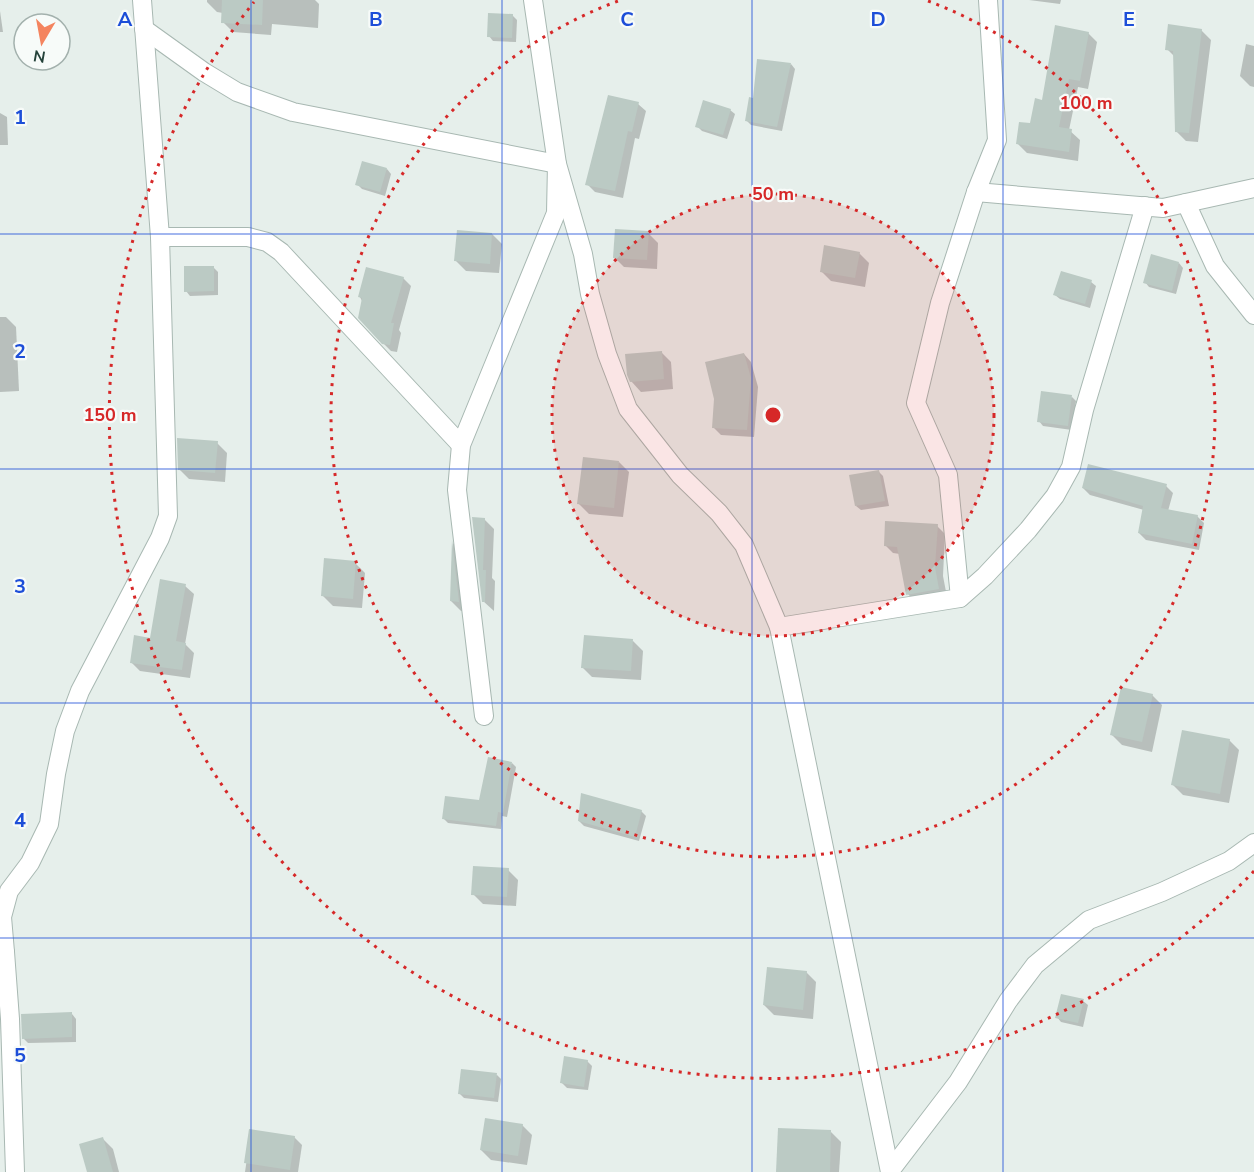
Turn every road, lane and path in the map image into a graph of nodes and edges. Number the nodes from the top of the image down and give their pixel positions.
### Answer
1 (142, 0) edge
2 (533, 0) edge
3 (988, 0) edge
4 (144, 29) junction
5 (557, 164) junction
6 (1254, 188) edge
7 (975, 192) junction
8 (1186, 203) junction
9 (1145, 206) junction
10 (160, 237) junction
11 (1254, 315) edge
12 (461, 445) junction
13 (960, 598) junction
14 (779, 627) junction
15 (484, 716) dead end
16 (1254, 843) edge
17 (2, 952) edge
18 (15, 1172) edge
19 (890, 1172) edge

1 - 4 street
2 - 5 street
3 - 7 street
4 - 5 street
4 - 10 street
5 - 12 street
5 - 14 street
6 - 8 street
7 - 9 street
7 - 13 street
8 - 9 street
8 - 11 street
9 - 13 street
10 - 12 street
10 - 17 street
12 - 15 street
13 - 14 street
14 - 19 street
16 - 19 street
17 - 18 street

